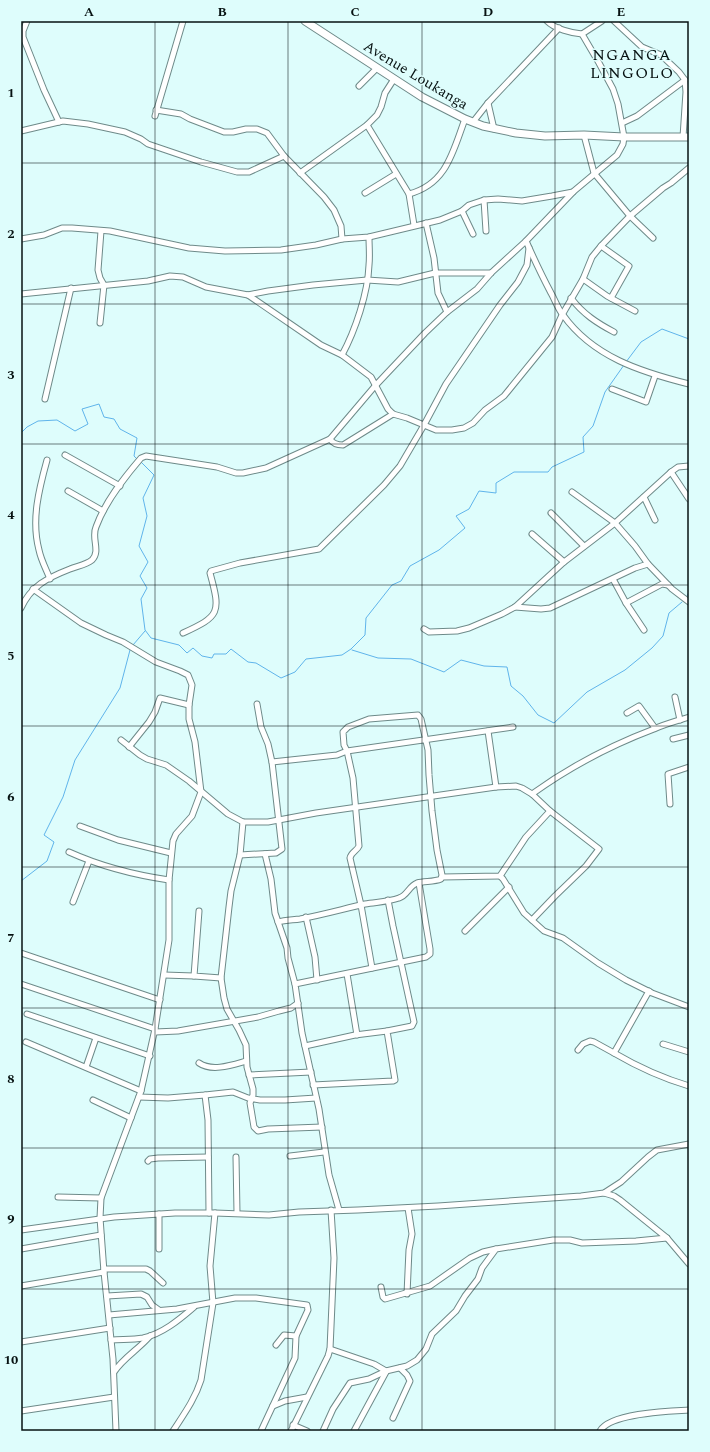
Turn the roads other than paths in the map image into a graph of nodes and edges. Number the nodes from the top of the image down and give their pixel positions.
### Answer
1 (27, 21) edge
2 (183, 21) edge
3 (305, 21) edge
4 (547, 21) edge
5 (602, 21) edge
6 (614, 21) edge
7 (314, 23) edge
8 (559, 28) junction
9 (582, 34) junction
10 (376, 68) junction
11 (394, 79) junction
12 (685, 80) junction
13 (359, 86) dead end
14 (488, 103) junction
15 (465, 119) junction
16 (59, 122) junction
17 (473, 122) junction
18 (622, 123) junction
19 (367, 125) junction
20 (494, 129) junction
21 (21, 131) edge
22 (584, 135) junction
23 (624, 137) junction
24 (686, 137) edge
25 (284, 156) junction
26 (689, 168) edge
27 (300, 173) junction
28 (594, 173) junction
29 (396, 174) junction
30 (574, 191) junction
31 (365, 193) dead end
32 (408, 194) junction
33 (484, 200) junction
34 (462, 211) junction
35 (630, 216) junction
36 (426, 223) junction
37 (414, 225) junction
38 (101, 231) junction
39 (486, 231) dead end
40 (473, 234) dead end
41 (369, 237) junction
42 (653, 238) dead end
43 (21, 239) edge
44 (342, 239) junction
45 (526, 241) junction
46 (601, 246) junction
47 (529, 248) junction
48 (435, 273) junction
49 (491, 273) junction
50 (582, 279) junction
51 (367, 280) junction
52 (104, 285) junction
53 (71, 288) junction
54 (21, 294) edge
55 (248, 295) junction
56 (571, 298) junction
57 (611, 298) junction
58 (635, 311) dead end
59 (447, 312) junction
60 (562, 315) junction
61 (100, 323) dead end
62 (614, 332) dead end
63 (342, 355) junction
64 (655, 376) junction
65 (689, 384) edge
66 (375, 386) junction
67 (612, 389) dead end
68 (45, 399) dead end
69 (393, 414) junction
70 (424, 425) junction
71 (330, 439) junction
72 (65, 455) dead end
73 (47, 460) dead end
74 (689, 466) edge
75 (671, 472) junction
76 (120, 486) junction
77 (68, 491) dead end
78 (572, 492) dead end
79 (644, 497) junction
80 (689, 498) edge
81 (103, 511) junction
82 (551, 513) dead end
83 (654, 520) dead end
84 (615, 523) junction
85 (532, 534) dead end
86 (584, 546) junction
87 (564, 562) junction
88 (648, 564) junction
89 (50, 579) junction
90 (613, 579) junction
91 (668, 585) junction
92 (33, 589) junction
93 (689, 602) edge
94 (626, 603) junction
95 (515, 607) junction
96 (21, 608) edge
97 (424, 629) dead end
98 (644, 630) dead end
99 (182, 633) dead end
100 (675, 697) dead end
101 (257, 704) dead end
102 (189, 705) junction
103 (627, 712) dead end
104 (689, 717) edge
105 (680, 720) junction
106 (513, 727) dead end
107 (655, 728) junction
108 (488, 732) junction
109 (689, 735) edge
110 (673, 739) dead end
111 (121, 740) dead end
112 (427, 740) junction
113 (129, 747) junction
114 (347, 751) junction
115 (272, 762) junction
116 (689, 767) edge
117 (496, 787) junction
118 (201, 792) junction
119 (532, 794) junction
120 (432, 797) junction
121 (670, 804) dead end
122 (355, 807) junction
123 (550, 811) junction
124 (279, 821) junction
125 (243, 822) junction
126 (80, 826) dead end
127 (69, 852) dead end
128 (171, 853) junction
129 (265, 854) junction
130 (240, 855) junction
131 (89, 861) junction
132 (500, 876) junction
133 (442, 877) junction
134 (169, 880) junction
135 (419, 883) junction
136 (509, 887) junction
137 (388, 900) junction
138 (73, 902) dead end
139 (361, 905) junction
140 (199, 911) dead end
141 (306, 917) junction
142 (532, 920) junction
143 (278, 922) junction
144 (465, 931) dead end
145 (21, 953) edge
146 (401, 963) junction
147 (372, 968) junction
148 (164, 974) junction
149 (347, 974) junction
150 (194, 976) junction
151 (221, 978) junction
152 (318, 980) junction
153 (21, 984) edge
154 (296, 984) junction
155 (649, 991) junction
156 (160, 1000) junction
157 (298, 1003) junction
158 (689, 1007) edge
159 (27, 1014) dead end
160 (234, 1021) junction
161 (155, 1030) junction
162 (387, 1030) junction
163 (357, 1035) junction
164 (96, 1038) junction
165 (26, 1042) dead end
166 (663, 1044) dead end
167 (305, 1046) junction
168 (578, 1050) dead end
169 (689, 1052) edge
170 (614, 1053) junction
171 (150, 1056) junction
172 (246, 1061) junction
173 (199, 1063) dead end
174 (86, 1066) junction
175 (311, 1072) junction
176 (249, 1075) junction
177 (313, 1085) junction
178 (689, 1086) edge
179 (141, 1090) junction
180 (205, 1095) junction
181 (139, 1096) junction
182 (316, 1098) junction
183 (252, 1099) junction
184 (93, 1100) dead end
185 (131, 1118) junction
186 (322, 1127) junction
187 (689, 1144) edge
188 (324, 1152) junction
189 (290, 1156) dead end
190 (208, 1157) junction
191 (236, 1157) dead end
192 (148, 1161) dead end
193 (604, 1193) junction
194 (58, 1197) dead end
195 (101, 1198) junction
196 (408, 1208) junction
197 (331, 1210) junction
198 (338, 1210) junction
199 (208, 1213) junction
200 (214, 1213) junction
201 (237, 1213) junction
202 (159, 1214) junction
203 (100, 1218) junction
204 (21, 1230) edge
205 (101, 1235) junction
206 (667, 1238) junction
207 (21, 1249) edge
208 (159, 1249) dead end
209 (496, 1249) junction
210 (689, 1264) edge
211 (104, 1270) junction
212 (163, 1283) dead end
213 (21, 1286) edge
214 (381, 1287) dead end
215 (407, 1294) junction
216 (107, 1296) junction
217 (213, 1303) junction
218 (194, 1306) junction
219 (159, 1310) junction
220 (109, 1315) junction
221 (110, 1328) junction
222 (150, 1335) junction
223 (296, 1336) junction
224 (111, 1340) junction
225 (21, 1342) edge
226 (276, 1345) dead end
227 (330, 1349) junction
228 (400, 1368) junction
229 (386, 1371) junction
230 (114, 1372) junction
231 (114, 1397) junction
232 (307, 1397) junction
233 (292, 1400) junction
234 (273, 1406) junction
235 (689, 1410) edge
236 (21, 1412) edge
237 (299, 1413) junction
238 (393, 1418) dead end
239 (294, 1425) junction
240 (116, 1431) edge
241 (173, 1431) edge
242 (261, 1431) edge
243 (291, 1431) edge
244 (307, 1431) edge
245 (323, 1431) edge
246 (354, 1431) edge
247 (600, 1431) edge

1 - 16 street
2 - 25 street
3 - 7 main road, Avenue Loukanga
4 - 8 street
5 - 9 street
6 - 12 street
7 - 10 main road, Avenue Loukanga
8 - 9 street
8 - 14 street
9 - 18 street
10 - 11 main road, Avenue Loukanga
10 - 13 street
11 - 15 main road, Avenue Loukanga
11 - 19 street
12 - 18 street
12 - 24 street
14 - 17 street
14 - 20 street
15 - 17 main road, Avenue Loukanga
15 - 32 street
16 - 21 street
16 - 25 street
17 - 20 main road, Avenue Loukanga
18 - 23 street
19 - 27 street
19 - 29 street
20 - 22 main road, Avenue Loukanga
22 - 23 main road, Avenue Loukanga
22 - 28 street
23 - 24 main road, Avenue Loukanga
23 - 28 street
25 - 27 street
26 - 35 street
27 - 44 street
28 - 30 street
28 - 35 street
29 - 31 street
29 - 32 street
30 - 33 street
30 - 45 street
32 - 37 street
33 - 34 street
33 - 39 street
34 - 36 street
34 - 40 street
35 - 42 street
35 - 46 street
36 - 37 street
36 - 48 street
37 - 41 street
38 - 43 street
38 - 44 street
38 - 52 street
41 - 44 street
41 - 51 street
45 - 47 street
45 - 49 street
46 - 50 street
46 - 57 street
47 - 60 street
47 - 70 street
48 - 49 street
48 - 51 street
48 - 59 street
49 - 59 street
50 - 56 street
50 - 57 street
51 - 55 street
51 - 63 street
52 - 53 street
52 - 55 street
52 - 61 street
53 - 54 street
53 - 68 street
55 - 63 street
56 - 60 street
56 - 62 street
57 - 58 street
59 - 66 street
60 - 64 street
60 - 70 street
63 - 66 street
64 - 65 street
64 - 67 street
66 - 69 street
66 - 71 street
69 - 70 street
69 - 71 street
70 - 99 street
71 - 76 street
72 - 76 street
73 - 89 street
74 - 75 street
75 - 79 street
75 - 80 street
76 - 81 street
77 - 81 street
78 - 84 street
79 - 83 street
79 - 84 street
81 - 89 street
82 - 86 street
84 - 86 street
84 - 88 street
85 - 87 street
86 - 87 street
87 - 95 street
88 - 90 street
88 - 91 street
89 - 92 street
90 - 94 street
90 - 95 street
91 - 93 street
91 - 94 street
92 - 96 street
92 - 102 street
94 - 98 street
95 - 97 street
100 - 105 street
101 - 115 street
102 - 113 street
102 - 118 street
103 - 107 street
104 - 105 street
105 - 107 street
106 - 108 street
107 - 119 street
108 - 112 street
108 - 117 street
109 - 110 street
111 - 113 street
112 - 114 street
112 - 114 street
112 - 120 street
113 - 118 street
114 - 115 street
114 - 122 street
115 - 124 street
116 - 121 street
117 - 119 street
117 - 120 street
118 - 125 street
118 - 128 street
119 - 123 street
120 - 122 street
120 - 133 street
122 - 124 street
122 - 139 street
123 - 132 street
123 - 142 street
124 - 125 street
124 - 129 street
125 - 130 street
126 - 128 street
127 - 131 street
128 - 134 street
129 - 130 street
129 - 143 street
130 - 151 street
131 - 134 street
131 - 138 street
132 - 133 street
132 - 136 street
133 - 135 street
134 - 148 street
135 - 137 street
135 - 146 street
136 - 142 street
136 - 144 street
137 - 139 street
137 - 146 street
139 - 141 street
139 - 147 street
140 - 150 street
141 - 143 street
141 - 152 street
142 - 155 street
143 - 154 street
145 - 156 street
146 - 147 street
146 - 162 street
147 - 149 street
148 - 150 street
148 - 156 street
149 - 152 street
149 - 163 street
150 - 151 street
151 - 160 street
152 - 154 street
153 - 161 street
154 - 157 street
155 - 158 street
155 - 170 street
156 - 161 street
157 - 160 street
157 - 167 street
159 - 164 street
160 - 161 street
160 - 172 street
161 - 171 street
162 - 163 street
162 - 177 street
163 - 167 street
164 - 171 street
164 - 174 street
165 - 174 street
166 - 169 street
167 - 175 street
168 - 170 street
170 - 178 street
171 - 179 street
172 - 173 street
172 - 176 street
174 - 179 street
175 - 176 street
175 - 177 street
176 - 183 street
177 - 182 street
179 - 181 street
180 - 181 street
180 - 183 street
180 - 190 street
181 - 185 street
182 - 183 street
182 - 186 street
183 - 186 street
184 - 185 street
185 - 195 street
186 - 188 street
187 - 193 street
188 - 189 street
188 - 198 street
190 - 192 street
190 - 199 street
191 - 201 street
193 - 196 street
193 - 206 street
194 - 195 street
195 - 203 street
196 - 198 street
196 - 215 street
197 - 198 street
197 - 201 street
197 - 227 street
199 - 200 street
199 - 202 street
200 - 201 street
200 - 217 street
202 - 203 street
202 - 208 street
203 - 204 street
203 - 205 street
205 - 207 street
205 - 211 street
206 - 209 street
206 - 210 street
209 - 215 street
209 - 228 street
211 - 212 street
211 - 213 street
211 - 216 street
214 - 215 street
216 - 219 street
216 - 220 street
217 - 218 street
217 - 223 street
217 - 241 street
218 - 219 street
218 - 222 street
219 - 220 street
220 - 221 street
221 - 224 street
221 - 225 street
222 - 224 street
222 - 230 street
223 - 226 street
223 - 234 street
224 - 230 street
227 - 229 street
227 - 232 street
228 - 229 street
228 - 238 street
229 - 245 street
229 - 246 street
230 - 231 street
231 - 236 street
231 - 240 street
232 - 233 street
232 - 237 street
233 - 234 street
233 - 237 street
234 - 242 street
235 - 247 street
237 - 239 street
239 - 243 street
239 - 244 street

